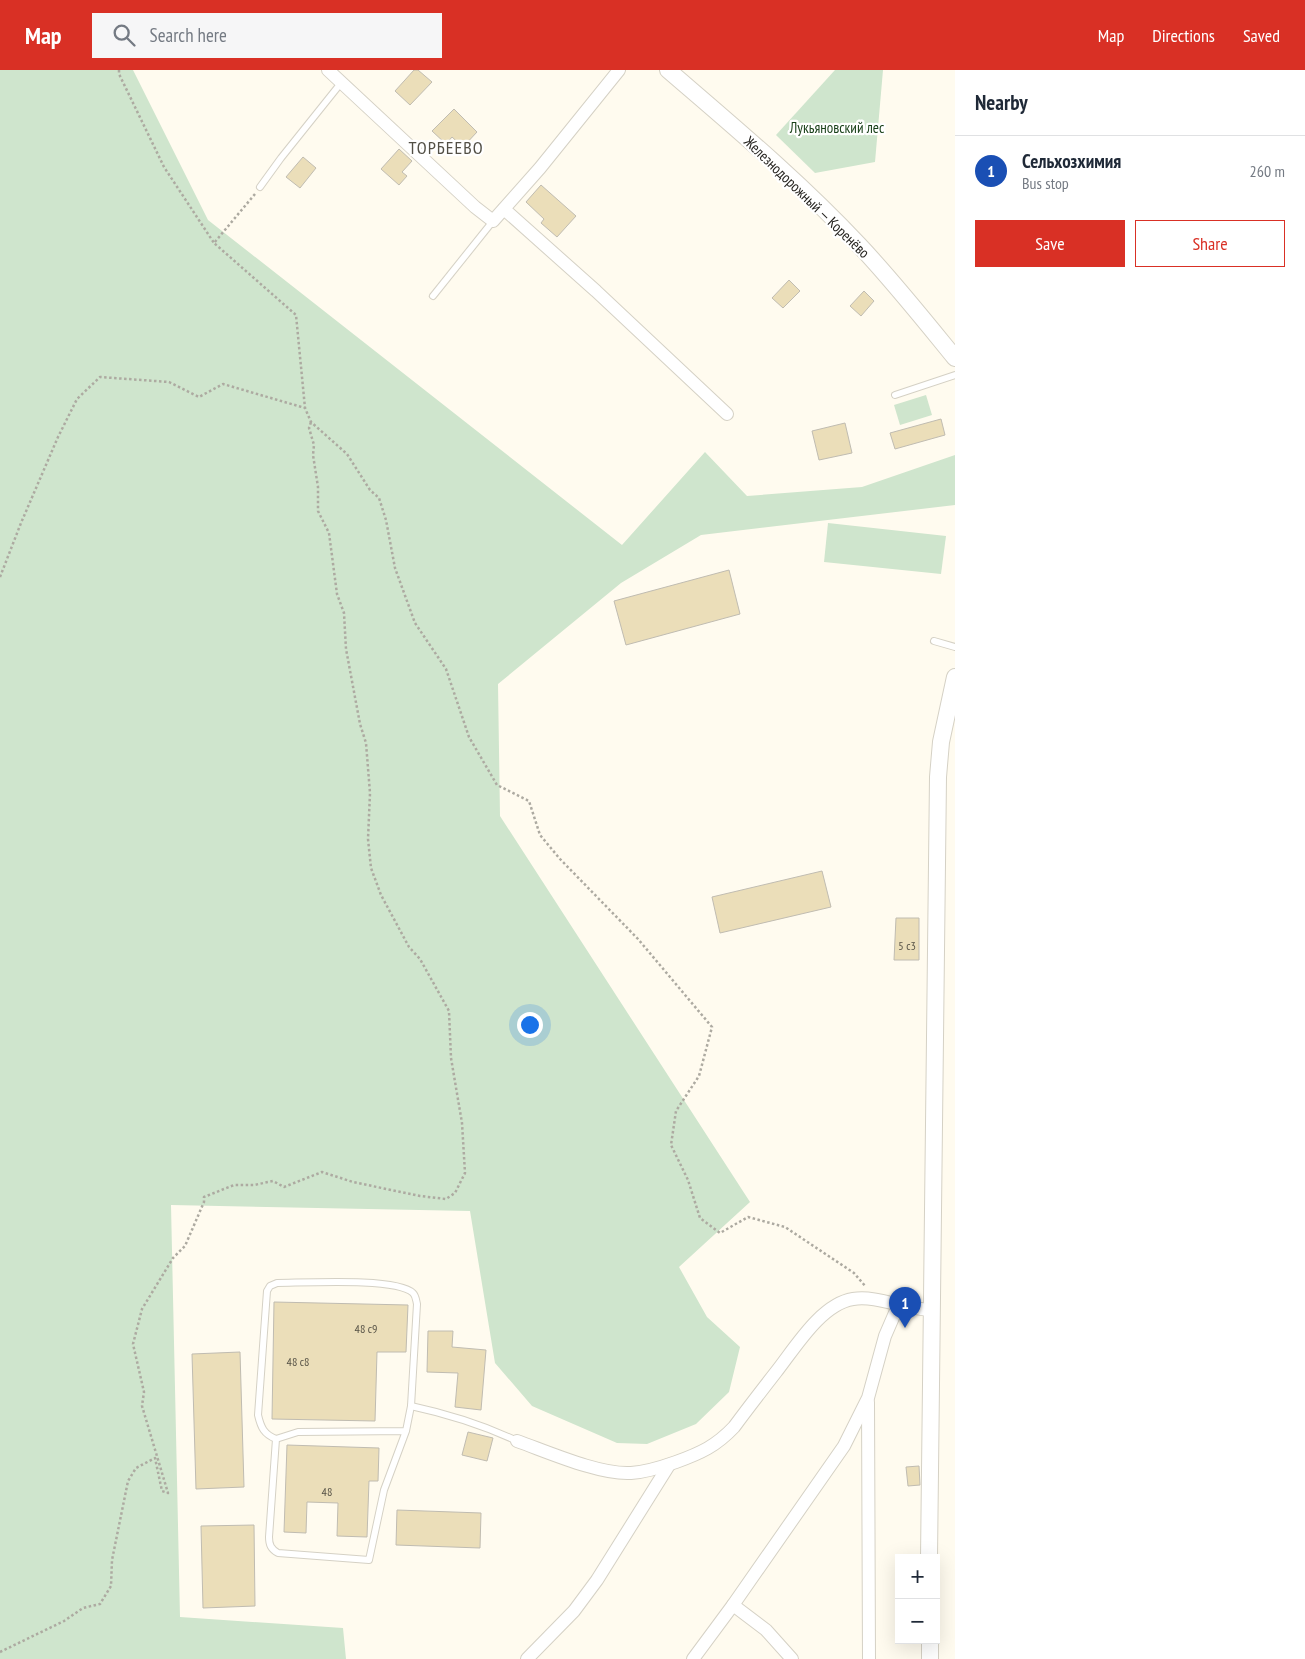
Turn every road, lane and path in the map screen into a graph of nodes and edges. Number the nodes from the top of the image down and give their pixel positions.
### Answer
1 (119, 70) edge
2 (328, 70) edge
3 (619, 70) edge
4 (668, 70) edge
5 (341, 83) junction
6 (260, 187) joint
7 (504, 209) junction
8 (493, 222) junction
9 (214, 243) junction
10 (433, 296) dead end
11 (955, 358) edge
12 (955, 375) edge
13 (895, 395) dead end
14 (305, 408) junction
15 (727, 414) dead end
16 (311, 422) junction
17 (0, 577) edge
18 (934, 641) dead end
19 (955, 647) edge
20 (955, 677) edge
21 (882, 1302) junction
22 (898, 1306) junction
23 (933, 1310) junction
24 (868, 1398) junction
25 (411, 1406) junction
26 (406, 1431) junction
27 (276, 1439) junction
28 (517, 1441) joint
29 (669, 1465) junction
30 (929, 1554) edge
31 (733, 1605) junction
32 (930, 1644) edge
33 (0, 1652) edge
34 (527, 1659) edge
35 (692, 1659) edge
36 (792, 1659) edge
37 (869, 1659) edge
38 (930, 1659) edge

1 - 9 path
2 - 5 street
3 - 7 street
4 - 11 main road, Железнодорожный — Коренёво
5 - 6 lane
5 - 8 street
6 - 9 path
7 - 8 street
7 - 15 street
8 - 10 lane
9 - 14 path
12 - 13 lane
14 - 16 path
14 - 17 path
16 - 21 path
16 - 33 path
18 - 19 lane
20 - 23 main road
21 - 22 street
21 - 29 street
22 - 23 street
22 - 24 street
23 - 30 main road
24 - 31 street
24 - 37 street
25 - 26 lane
25 - 27 lane
25 - 28 lane
26 - 27 lane
26 - 27 lane
28 - 29 street
29 - 34 street
31 - 35 street
31 - 36 street
32 - 38 main road

